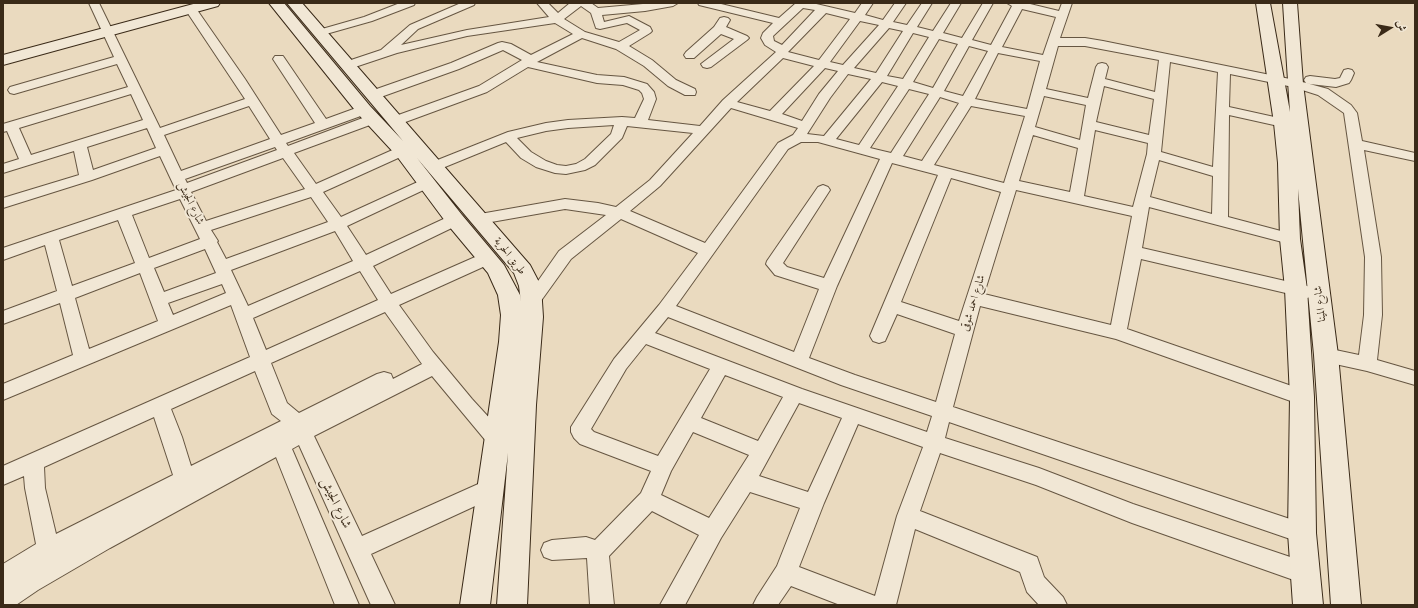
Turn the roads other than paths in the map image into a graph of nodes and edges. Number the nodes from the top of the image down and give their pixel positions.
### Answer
1 (94, 3) edge
2 (212, 3) edge
3 (276, 3) edge
4 (294, 3) edge
5 (410, 3) edge
6 (470, 3) edge
7 (542, 3) edge
8 (577, 3) edge
9 (584, 3) edge
10 (673, 3) edge
11 (703, 3) edge
12 (802, 3) edge
13 (868, 3) edge
14 (901, 3) edge
15 (927, 3) edge
16 (956, 3) edge
17 (988, 3) edge
18 (1016, 3) edge
19 (190, 6) edge
20 (733, 7) edge
21 (830, 7) edge
22 (1263, 9) edge
23 (596, 12) junction
24 (1291, 12) edge
25 (441, 14) junction
26 (858, 17) junction
27 (557, 19) junction
28 (782, 22) junction
29 (886, 24) junction
30 (1064, 24) edge
31 (106, 29) junction
32 (719, 30) junction
33 (909, 30) junction
34 (319, 33) junction
35 (467, 34) junction
36 (580, 34) junction
37 (937, 35) junction
38 (743, 38) junction
39 (770, 42) junction
40 (966, 42) junction
41 (620, 46) junction
42 (995, 49) junction
43 (385, 52) junction
44 (3, 53) edge
45 (781, 53) junction
46 (690, 55) dead end
47 (1165, 57) junction
48 (121, 58) junction
49 (279, 59) dead end
50 (1047, 59) junction
51 (3, 60) edge
52 (528, 62) junction
53 (706, 64) dead end
54 (822, 64) junction
55 (349, 65) junction
56 (1102, 67) dead end
57 (1224, 69) junction
58 (845, 70) junction
59 (1348, 73) dead end
60 (1274, 76) junction
61 (879, 78) junction
62 (1098, 81) junction
63 (1295, 81) junction
64 (906, 84) junction
65 (135, 89) junction
66 (14, 90) dead end
67 (1039, 91) junction
68 (690, 92) dead end
69 (936, 93) junction
70 (1161, 97) junction
71 (967, 101) junction
72 (252, 102) junction
73 (1093, 103) junction
74 (728, 104) junction
75 (370, 108) junction
76 (1222, 109) junction
77 (773, 116) junction
78 (395, 120) junction
79 (622, 121) junction
80 (640, 122) junction
81 (1030, 122) junction
82 (1283, 123) junction
83 (322, 124) junction
84 (1090, 125) junction
85 (7, 126) edge
86 (154, 128) junction
87 (703, 130) junction
88 (802, 132) junction
89 (508, 136) junction
90 (828, 140) junction
91 (1155, 140) junction
92 (79, 144) junction
93 (1356, 144) junction
94 (280, 146) junction
95 (1086, 146) junction
96 (164, 150) junction
97 (862, 150) junction
98 (402, 151) junction
99 (1154, 154) junction
100 (1415, 156) edge
101 (891, 158) junction
102 (27, 161) junction
103 (925, 167) junction
104 (3, 169) edge
105 (946, 173) junction
106 (1220, 174) junction
107 (431, 175) junction
108 (87, 177) junction
109 (182, 186) junction
110 (1010, 186) junction
111 (823, 190) dead end
112 (313, 191) junction
113 (1076, 198) junction
114 (3, 203) edge
115 (1141, 206) junction
116 (123, 213) junction
117 (620, 213) junction
118 (480, 219) junction
119 (455, 220) junction
120 (1220, 221) junction
121 (338, 224) junction
122 (206, 234) junction
123 (51, 238) junction
124 (1290, 238) junction
125 (708, 251) junction
126 (1134, 252) junction
127 (3, 254) edge
128 (488, 258) junction
129 (362, 264) junction
130 (145, 265) junction
131 (224, 271) junction
132 (829, 286) junction
133 (1296, 290) junction
134 (65, 294) junction
135 (1319, 295) junction
136 (236, 296) junction
137 (974, 298) junction
138 (159, 300) junction
139 (532, 301) junction
140 (388, 304) junction
141 (893, 306) junction
142 (665, 309) junction
143 (244, 315) junction
144 (3, 318) edge
145 (168, 324) junction
146 (965, 330) junction
147 (1118, 333) junction
148 (643, 336) junction
149 (879, 336) dead end
150 (1326, 355) junction
151 (83, 359) junction
152 (261, 360) junction
153 (799, 361) junction
154 (431, 362) junction
155 (1367, 364) junction
156 (721, 366) junction
157 (1415, 378) edge
158 (3, 392) edge
159 (795, 394) junction
160 (1302, 397) junction
161 (160, 406) junction
162 (279, 408) junction
163 (943, 411) junction
164 (853, 415) junction
165 (689, 422) junction
166 (299, 428) junction
167 (278, 440) junction
168 (498, 441) junction
169 (934, 443) junction
170 (762, 451) junction
171 (34, 463) junction
172 (663, 467) junction
173 (3, 476) edge
174 (184, 478) junction
175 (745, 481) junction
176 (492, 488) junction
177 (649, 499) junction
178 (813, 503) junction
179 (908, 516) junction
180 (713, 531) junction
181 (1302, 533) junction
182 (48, 549) junction
183 (358, 550) junction
184 (552, 550) dead end
185 (597, 553) junction
186 (786, 573) junction
187 (1305, 573) junction
188 (3, 577) edge
189 (3, 600) edge
190 (347, 605) edge
191 (383, 605) edge
192 (475, 605) edge
193 (512, 605) edge
194 (602, 605) edge
195 (672, 605) edge
196 (765, 605) edge
197 (869, 605) edge
198 (884, 605) edge
199 (1055, 605) edge
200 (1308, 605) edge
201 (1346, 605) edge

1 - 31 street, شارع الجيش
2 - 19 main road
3 - 75 main road, طريق الحرية
4 - 34 main road, طريق الحرية
5 - 34 street
6 - 25 street
7 - 27 street
8 - 27 street
9 - 23 street
10 - 23 street
11 - 20 street
12 - 21 street
12 - 28 street
13 - 26 street
14 - 29 street
15 - 33 street
16 - 37 street
17 - 40 street
18 - 30 street
18 - 42 street
19 - 31 main road
19 - 72 street
20 - 28 street
20 - 32 street
21 - 26 street
21 - 45 street
22 - 24 main road
22 - 60 main road, شارع المينا
23 - 41 street
24 - 63 main road, شارع المينا
25 - 35 street
25 - 43 street
26 - 29 street
26 - 54 street
27 - 35 street
27 - 36 street
28 - 39 street
29 - 33 street
29 - 58 street
30 - 47 street
30 - 50 street, شارع احمد شوقى
30 - 60 street
31 - 44 main road
31 - 48 street, شارع الجيش
31 - 51 main road
32 - 38 street
32 - 46 street
33 - 37 street
33 - 61 street
34 - 55 main road, طريق الحرية
35 - 43 street
36 - 41 street
36 - 52 street
37 - 40 street
37 - 64 street
38 - 39 street
38 - 53 street
39 - 45 street
40 - 42 street
40 - 69 street
41 - 68 street
42 - 50 street
42 - 71 street
43 - 55 street
45 - 54 street
45 - 74 street
47 - 57 street
47 - 70 street
48 - 65 street, شارع الجيش
48 - 66 street
49 - 83 street
50 - 67 street, شارع احمد شوقى
52 - 75 street
52 - 78 street
52 - 80 street
54 - 58 street
54 - 77 street
55 - 75 main road, طريق الحرية
56 - 62 street
57 - 60 street
57 - 76 street
58 - 61 street
58 - 88 street
59 - 63 street
60 - 63 street
60 - 82 main road, شارع المينا
61 - 64 street
61 - 90 street
62 - 70 street
62 - 73 street
63 - 93 street
63 - 135 main road, شارع المينا
64 - 69 street
64 - 97 street
65 - 85 street
65 - 86 street, شارع الجيش
67 - 73 street
67 - 81 street, شارع احمد شوقى
69 - 71 street
69 - 101 street
70 - 91 street
71 - 81 street
71 - 103 street
72 - 86 street
72 - 94 street
73 - 84 street
74 - 77 street
74 - 87 street
75 - 78 main road, طريق الحرية
75 - 83 street
75 - 94 street
75 - 98 main road, طريق الحرية
76 - 82 street
76 - 106 street
77 - 88 street
78 - 107 main road, طريق الحرية
79 - 80 street
79 - 89 street
79 - 89 street
80 - 87 street
81 - 95 street
81 - 110 street, شارع احمد شوقى
82 - 124 main road, شارع المينا
83 - 94 street
84 - 91 street
84 - 95 street
85 - 102 street
86 - 92 street
86 - 96 street, شارع الجيش
87 - 117 street
88 - 90 street
88 - 125 street
89 - 107 street
90 - 97 street
91 - 99 street
92 - 102 street
92 - 108 street
93 - 100 street
93 - 155 street
94 - 109 street
94 - 112 street
95 - 113 street
96 - 108 street
96 - 109 street, شارع الجيش
97 - 101 street
98 - 107 main road, طريق الحرية
98 - 112 street
99 - 106 street
99 - 115 street
101 - 103 street
101 - 132 street
102 - 104 street
103 - 105 street
105 - 110 street
105 - 141 street
106 - 120 street
107 - 118 main road, طريق الحرية
107 - 119 main road, طريق الحرية
107 - 121 street
108 - 114 street
109 - 116 street
109 - 122 street, شارع الجيش
110 - 113 street
110 - 137 street, شارع احمد شوقى
111 - 132 street
112 - 121 street
112 - 122 street
113 - 115 street
115 - 120 street
115 - 126 street
116 - 123 street
116 - 130 street
117 - 118 street
117 - 125 street
117 - 139 street
118 - 139 main road, طريق الحرية
119 - 128 main road, طريق الحرية
119 - 129 street
120 - 124 street
121 - 129 street
121 - 131 street
122 - 130 street
122 - 131 street, شارع الجيش
123 - 127 street
123 - 134 street
124 - 133 main road, شارع المينا
125 - 142 street
126 - 133 street
126 - 147 street
128 - 140 street
128 - 168 main road, طريق الحرية
129 - 140 street
129 - 143 street
130 - 134 street
130 - 138 street
131 - 136 street, شارع الجيش
131 - 138 street
132 - 153 street
133 - 135 street
133 - 160 main road, شارع المينا
134 - 144 street
134 - 151 street
135 - 150 main road, شارع المينا
136 - 143 street, شارع الجيش
136 - 145 street
137 - 146 street, شارع احمد شوقى
137 - 147 street
138 - 145 street
139 - 193 main road, طريق الحرية
140 - 152 street
140 - 154 street
141 - 146 street
141 - 149 street
142 - 148 street
142 - 153 street
143 - 152 street, شارع الجيش
145 - 151 street
146 - 163 street, شارع احمد شوقى
147 - 160 street
148 - 156 street
148 - 172 street
150 - 155 street
150 - 201 main road, شارع المينا
151 - 158 street
152 - 161 street
152 - 162 street, شارع الجيش
153 - 163 street
154 - 166 street
154 - 168 street
155 - 157 street
156 - 159 street
156 - 165 street
159 - 164 street
159 - 170 street
160 - 181 main road, شارع المينا
161 - 171 street
161 - 174 street
162 - 166 street, شارع الجيش
162 - 167 street, شارع الجيش
163 - 169 street, شارع احمد شوقى
163 - 181 street
164 - 169 street
164 - 178 street
165 - 170 street
165 - 172 street
166 - 167 street
166 - 183 street, شارع الجيش
167 - 174 street
167 - 189 street
167 - 190 street, شارع الجيش
168 - 176 main road, طريق الحرية
169 - 179 street, شارع احمد شوقى
169 - 187 street
170 - 175 street
171 - 173 street
171 - 182 street
172 - 177 street
174 - 182 street
175 - 178 street
175 - 180 street
176 - 183 street
176 - 192 main road, طريق الحرية
177 - 180 street
177 - 185 street
178 - 186 street
179 - 198 street, شارع احمد شوقى
179 - 199 street
180 - 195 street
181 - 187 main road, شارع المينا
182 - 188 street
183 - 191 street, شارع الجيش
184 - 185 street
185 - 194 street
186 - 196 street
186 - 197 street
187 - 200 main road, شارع المينا

